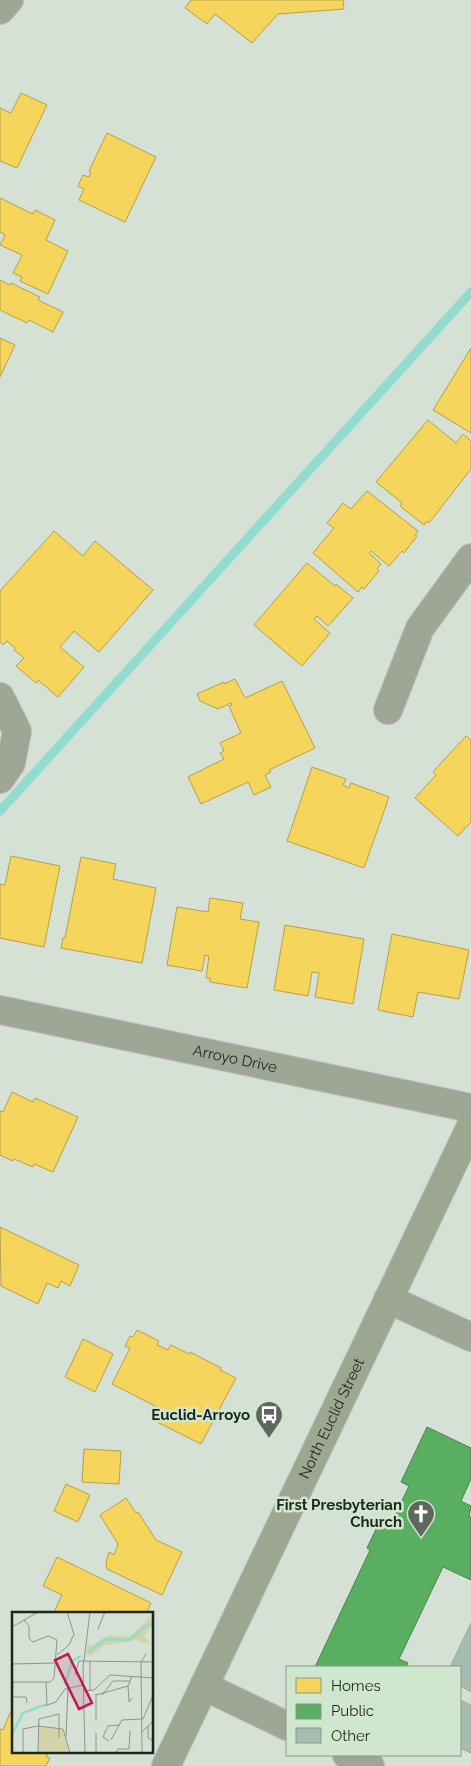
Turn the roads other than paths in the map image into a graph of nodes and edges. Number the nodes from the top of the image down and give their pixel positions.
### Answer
1 (9, 0) edge
2 (0, 10) edge
3 (471, 558) edge
4 (0, 697) edge
5 (388, 710) dead end
6 (0, 779) edge
7 (0, 1010) edge
8 (471, 1108) edge
9 (471, 1126) edge
10 (388, 1299) junction
11 (471, 1337) edge
12 (204, 1686) junction
13 (286, 1726) edge
14 (349, 1756) edge
15 (166, 1766) edge
16 (370, 1766) edge

1 - 2 street
3 - 5 street
4 - 6 street
7 - 8 street, Arroyo Drive
9 - 10 main road, North Euclid Street
10 - 11 street
10 - 12 main road, North Euclid Street
12 - 13 street
12 - 15 main road, North Euclid Street
14 - 16 street

